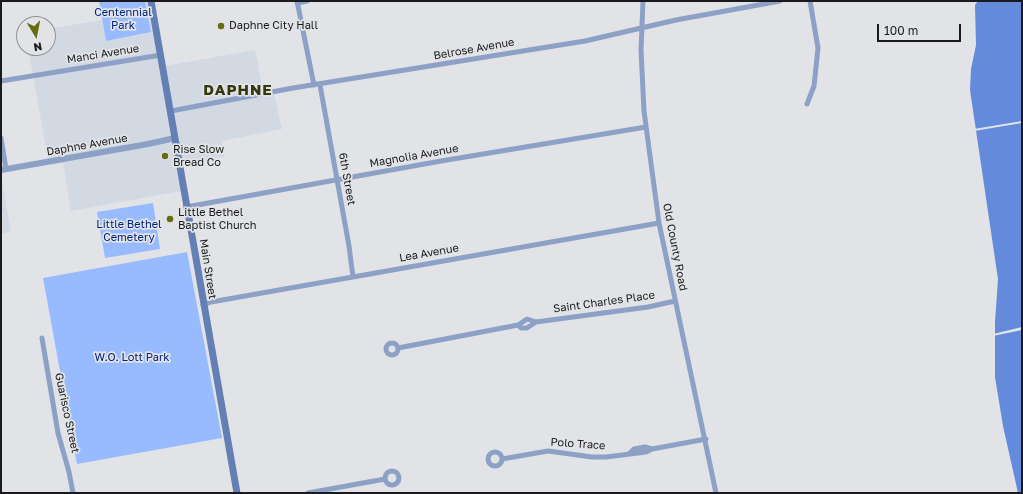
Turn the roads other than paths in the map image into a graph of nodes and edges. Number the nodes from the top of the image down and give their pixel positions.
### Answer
1 (150, 1) edge
2 (307, 1) edge
3 (643, 1) edge
4 (780, 1) edge
5 (810, 1) edge
6 (297, 2) edge
7 (642, 28) junction
8 (161, 55) junction
9 (1, 81) edge
10 (314, 85) junction
11 (320, 85) junction
12 (807, 104) dead end
13 (171, 111) junction
14 (646, 127) junction
15 (1, 138) edge
16 (175, 138) junction
17 (3, 169) edge
18 (337, 180) junction
19 (186, 207) junction
20 (659, 223) junction
21 (353, 277) junction
22 (675, 301) junction
23 (203, 305) junction
24 (536, 322) junction
25 (518, 325) junction
26 (42, 338) dead end
27 (398, 348) dead end
28 (706, 439) junction
29 (502, 459) dead end
30 (385, 479) dead end
31 (73, 493) edge
32 (235, 493) edge
33 (308, 493) edge
34 (716, 493) edge

1 - 8 main road, Main Street
2 - 6 street
3 - 7 street, Old County Road
4 - 7 street, Belrose Avenue
5 - 12 street
6 - 10 street
7 - 11 street, Belrose Avenue
7 - 14 street, Old County Road
8 - 9 street, Manci Avenue
8 - 13 main road, Main Street
10 - 11 street, Belrose Avenue
10 - 13 street, Belrose Avenue
11 - 18 street, 6th Street
13 - 16 main road, Main Street
14 - 18 street, Magnolia Avenue
14 - 20 street, Old County Road
15 - 17 street
16 - 17 street, Daphne Avenue
16 - 19 main road, Main Street
18 - 19 street, Magnolia Avenue
18 - 21 street, 6th Street
19 - 23 main road, Main Street
20 - 21 street, Lea Avenue
20 - 22 street, Old County Road
21 - 23 street, Lea Avenue
22 - 24 street, Saint Charles Place
22 - 28 street, Old County Road
23 - 32 main road, Main Street
24 - 25 street, Saint Charles Place
24 - 25 street, Saint Charles Place
25 - 27 street, Saint Charles Place
26 - 31 street, Guarisco Street
28 - 29 street, Polo Trace
28 - 34 street, Old County Road
30 - 33 street

